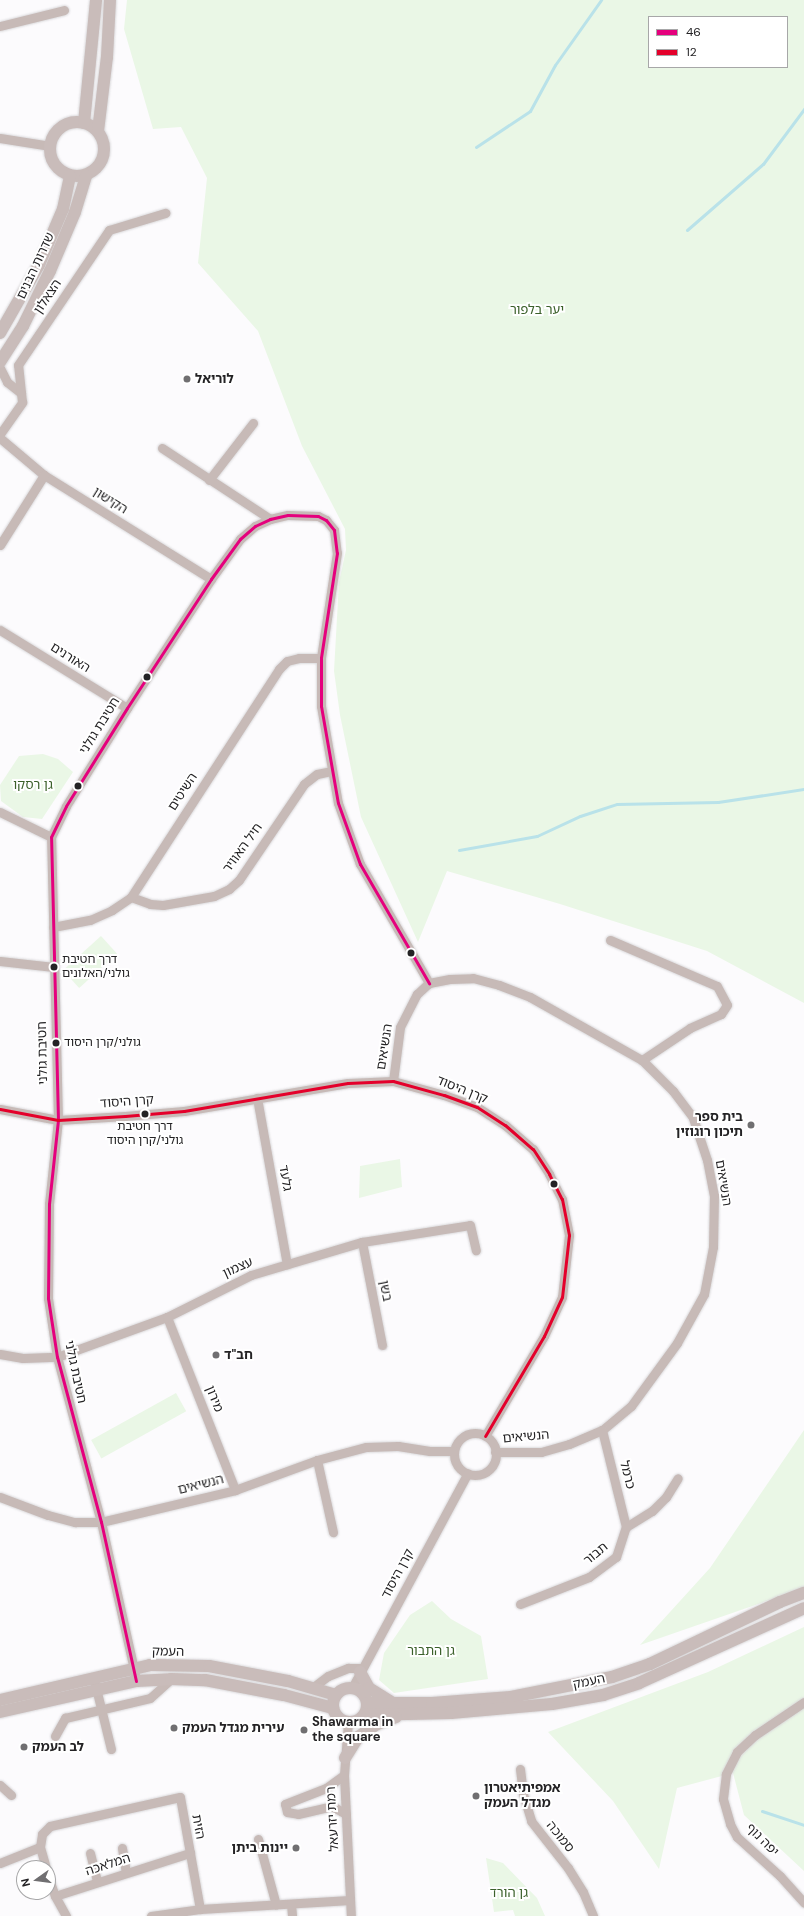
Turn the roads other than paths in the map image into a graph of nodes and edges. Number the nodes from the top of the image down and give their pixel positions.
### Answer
1 (96, 0) edge
2 (110, 0) edge
3 (64, 10) dead end
4 (0, 26) edge
5 (84, 123) junction
6 (98, 131) junction
7 (0, 138) edge
8 (50, 146) junction
9 (70, 176) junction
10 (86, 176) junction
11 (166, 213) dead end
12 (0, 332) edge
13 (0, 362) edge
14 (0, 368) edge
15 (21, 393) junction
16 (253, 423) dead end
17 (0, 434) edge
18 (0, 438) edge
19 (162, 448) dead end
20 (44, 474) junction
21 (210, 480) junction
22 (270, 519) junction
23 (0, 545) edge
24 (211, 579) junction
25 (0, 630) edge
26 (321, 658) junction
27 (127, 708) junction
28 (332, 771) junction
29 (0, 812) edge
30 (51, 837) junction
31 (131, 897) junction
32 (53, 927) junction
33 (610, 940) dead end
34 (0, 961) edge
35 (54, 967) junction
36 (429, 983) junction
37 (642, 1060) junction
38 (393, 1081) junction
39 (257, 1098) junction
40 (0, 1109) edge
41 (58, 1120) junction
42 (362, 1242) junction
43 (476, 1250) dead end
44 (287, 1264) junction
45 (167, 1317) junction
46 (382, 1345) dead end
47 (0, 1354) edge
48 (57, 1356) junction
49 (602, 1430) junction
50 (485, 1436) junction
51 (454, 1451) junction
52 (495, 1452) junction
53 (317, 1460) junction
54 (468, 1473) junction
55 (678, 1478) dead end
56 (235, 1490) junction
57 (0, 1496) edge
58 (101, 1522) junction
59 (626, 1527) junction
60 (333, 1532) dead end
61 (804, 1593) edge
62 (520, 1604) dead end
63 (804, 1608) edge
64 (133, 1667) junction
65 (361, 1670) junction
66 (94, 1677) junction
67 (171, 1679) junction
68 (136, 1681) junction
69 (312, 1688) junction
70 (352, 1688) junction
71 (97, 1690) junction
72 (336, 1695) junction
73 (0, 1700) edge
74 (392, 1702) junction
75 (804, 1702) edge
76 (367, 1703) junction
77 (101, 1708) junction
78 (333, 1708) junction
79 (0, 1712) edge
80 (409, 1713) junction
81 (364, 1715) junction
82 (348, 1722) junction
83 (55, 1736) dead end
84 (111, 1748) dead end
85 (345, 1758) junction
86 (520, 1769) dead end
87 (344, 1775) junction
88 (0, 1785) edge
89 (11, 1795) dead end
90 (346, 1814) junction
91 (258, 1839) dead end
92 (40, 1847) junction
93 (122, 1848) dead end
94 (90, 1853) dead end
95 (190, 1853) junction
96 (44, 1860) edge
97 (0, 1863) edge
98 (126, 1873) junction
99 (97, 1882) junction
100 (56, 1896) edge
101 (56, 1898) edge
102 (350, 1900) junction
103 (804, 1903) edge
104 (291, 1904) junction
105 (276, 1905) junction
106 (200, 1909) junction
107 (66, 1916) edge
108 (151, 1916) edge
109 (292, 1916) edge
110 (351, 1916) edge
111 (593, 1916) edge

1 - 5 main road
2 - 6 main road
3 - 4 street
5 - 6 main road
5 - 8 main road
6 - 10 main road
7 - 8 street
8 - 9 main road
9 - 10 main road
9 - 12 main road, שדרות הבנים
10 - 13 main road, שדרות הבנים
11 - 15 street, הצאלון
14 - 15 street
15 - 17 street, הצאלון
16 - 21 street
18 - 20 street, הקישון
19 - 21 street
20 - 23 street
20 - 24 street, הקישון
21 - 22 street
22 - 24 street, חטיבת גולני
22 - 26 street, חטיבת גולני
24 - 27 street, חטיבת גולני
25 - 27 street, האורנים
26 - 28 street, חטיבת גולני
26 - 31 street, השיטים
27 - 30 street, חטיבת גולני
28 - 31 street, חיל האוויר
28 - 36 street, חטיבת גולני
29 - 30 street
30 - 32 street, חטיבת גולני
31 - 32 street, השיטים
32 - 35 street, חטיבת גולני
33 - 37 street
34 - 35 street
35 - 41 street, חטיבת גולני
36 - 37 street, הנשיאים
36 - 38 street, הנשיאים
37 - 49 street, הנשיאים
38 - 39 street, קרן היסוד
38 - 50 street, קרן היסוד
39 - 41 street, קרן היסוד
39 - 44 street, גלעד
40 - 41 street, קרן היסוד
41 - 48 street, חטיבת גולני
42 - 43 street, עצמון
42 - 44 street, עצמון
42 - 46 street, בשן
44 - 45 street, עצמון
45 - 48 street, עצמון
45 - 56 street, מירון
47 - 48 street, עצמון
48 - 58 street, חטיבת גולני
49 - 52 street, הנשיאים
49 - 59 street, כרמל
50 - 51 street
50 - 52 street
51 - 53 street, הנשיאים
51 - 54 street
52 - 54 street
53 - 56 street, הנשיאים
53 - 60 street
54 - 65 street, קרן היסוד
55 - 59 street
56 - 58 street, הנשיאים
57 - 58 street, הנשיאים
58 - 64 street, חטיבת גולני
59 - 62 street, תבור
61 - 74 main road, העמק
63 - 80 main road, העמק
64 - 66 main road, העמק
64 - 68 street, חטיבת גולני
64 - 69 main road, העמק
65 - 69 street
65 - 70 street, קרן היסוד
65 - 74 main road
66 - 71 street
66 - 73 main road, העמק
67 - 68 main road, העמק
67 - 77 street
67 - 78 main road, העמק
68 - 71 main road, העמק
69 - 72 main road, העמק
70 - 72 main road
70 - 76 main road
71 - 77 street
71 - 79 main road, העמק
72 - 78 main road
74 - 76 main road, העמק
75 - 103 street, יפה נוף
76 - 81 main road
77 - 83 street
77 - 84 street
78 - 82 main road
80 - 81 main road, העמק
80 - 85 main road
81 - 82 main road
82 - 85 street, רמת יזרעאל
85 - 87 street, רמת יזרעאל
86 - 111 street, סמוכה
87 - 90 street, רמת יזרעאל
87 - 90 street
88 - 89 street
90 - 102 street, רמת יזרעאל
91 - 105 street
92 - 95 street, הזית
92 - 96 street
92 - 97 street
93 - 98 street
94 - 99 street
95 - 98 street, המלאכה
95 - 106 street, הזית
98 - 99 street, המלאכה
99 - 100 street, המלאכה
101 - 107 street
102 - 104 street
102 - 110 street, רמת יזרעאל
104 - 105 street
104 - 109 street
105 - 106 street
106 - 108 street

